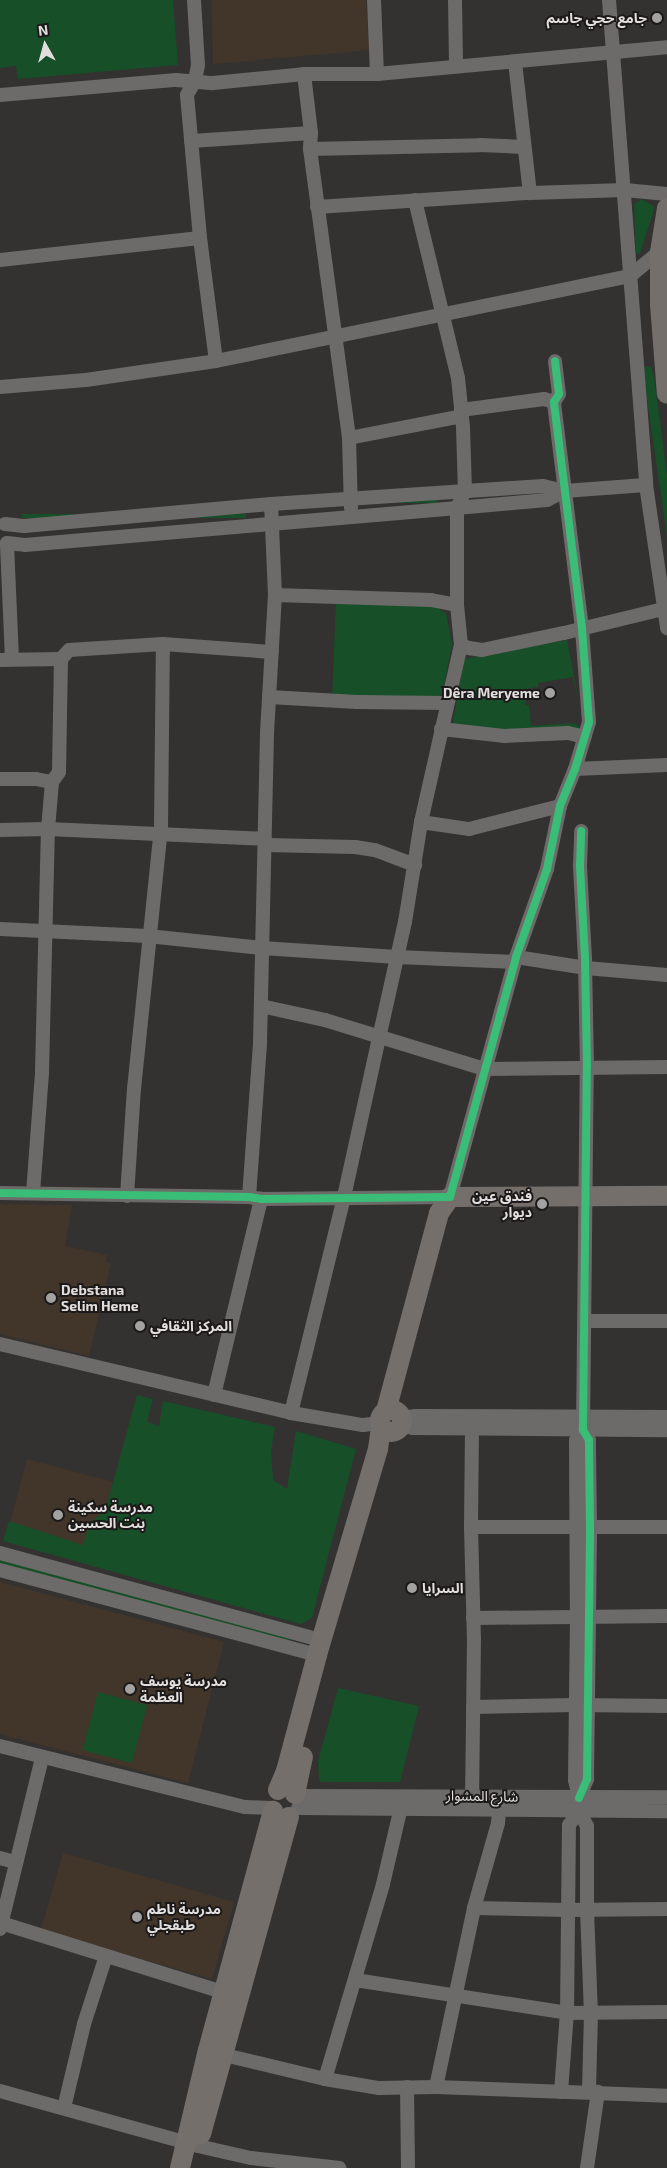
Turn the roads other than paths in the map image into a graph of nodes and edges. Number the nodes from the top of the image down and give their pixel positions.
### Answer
1 (194, 0) edge
2 (374, 0) edge
3 (455, 0) edge
4 (609, 0) edge
5 (667, 48) edge
6 (613, 54) junction
7 (515, 62) junction
8 (456, 66) junction
9 (304, 74) junction
10 (377, 74) junction
11 (195, 81) junction
12 (0, 95) edge
13 (311, 133) junction
14 (191, 141) junction
15 (524, 147) junction
16 (310, 149) junction
17 (625, 190) junction
18 (530, 193) junction
19 (667, 194) edge
20 (415, 200) junction
21 (318, 207) junction
22 (667, 208) edge
23 (200, 238) junction
24 (663, 249) edge
25 (0, 260) edge
26 (630, 276) junction
27 (441, 315) junction
28 (335, 335) junction
29 (216, 361) junction
30 (555, 361) dead end
31 (0, 387) edge
32 (667, 394) edge
33 (554, 402) junction
34 (462, 413) junction
35 (349, 438) junction
36 (646, 485) junction
37 (465, 491) junction
38 (564, 491) junction
39 (351, 499) junction
40 (272, 504) junction
41 (457, 508) junction
42 (352, 517) junction
43 (2, 521) edge
44 (273, 523) junction
45 (4, 547) edge
46 (275, 595) junction
47 (457, 605) junction
48 (663, 609) junction
49 (582, 628) junction
50 (667, 628) edge
51 (163, 644) junction
52 (461, 645) junction
53 (272, 652) junction
54 (61, 659) junction
55 (6, 660) edge
56 (269, 696) junction
57 (446, 703) junction
58 (441, 728) junction
59 (585, 737) junction
60 (667, 765) edge
61 (575, 769) junction
62 (0, 779) edge
63 (52, 782) junction
64 (560, 806) junction
65 (420, 822) junction
66 (48, 829) junction
67 (0, 830) edge
68 (581, 831) dead end
69 (160, 835) junction
70 (265, 842) junction
71 (415, 866) junction
72 (0, 929) edge
73 (44, 930) junction
74 (148, 936) junction
75 (262, 948) junction
76 (397, 957) junction
77 (515, 960) junction
78 (586, 968) junction
79 (667, 975) edge
80 (261, 1006) junction
81 (379, 1038) junction
82 (587, 1066) junction
83 (667, 1067) edge
84 (484, 1069) junction
85 (0, 1193) edge
86 (33, 1194) junction
87 (126, 1196) junction
88 (667, 1196) edge
89 (344, 1197) junction
90 (450, 1197) junction
91 (585, 1197) junction
92 (255, 1198) junction
93 (586, 1321) junction
94 (667, 1322) edge
95 (0, 1344) edge
96 (214, 1395) junction
97 (291, 1412) junction
98 (667, 1417) edge
99 (392, 1422) junction
100 (583, 1424) junction
101 (472, 1429) junction
102 (667, 1430) edge
103 (667, 1527) edge
104 (470, 1528) junction
105 (583, 1528) junction
106 (0, 1553) edge
107 (0, 1570) edge
108 (584, 1616) junction
109 (667, 1616) edge
110 (473, 1618) junction
111 (319, 1647) junction
112 (582, 1705) junction
113 (667, 1706) edge
114 (473, 1707) junction
115 (0, 1746) edge
116 (42, 1758) junction
117 (404, 1795) junction
118 (472, 1795) junction
119 (501, 1796) junction
120 (667, 1797) edge
121 (286, 1803) junction
122 (579, 1804) junction
123 (401, 1810) junction
124 (500, 1811) junction
125 (667, 1811) edge
126 (0, 1858) edge
127 (15, 1862) junction
128 (474, 1908) junction
129 (667, 1909) edge
130 (568, 1910) junction
131 (587, 1910) junction
132 (1, 1926) edge
133 (106, 1956) junction
134 (355, 1980) junction
135 (223, 1992) junction
136 (456, 1995) junction
137 (667, 2012) edge
138 (567, 2013) junction
139 (591, 2014) junction
140 (215, 2052) junction
141 (325, 2079) junction
142 (436, 2086) junction
143 (407, 2087) junction
144 (0, 2091) edge
145 (561, 2092) junction
146 (594, 2092) junction
147 (667, 2096) edge
148 (64, 2108) junction
149 (192, 2144) junction
150 (180, 2168) edge
151 (193, 2168) edge
152 (334, 2168) edge
153 (408, 2168) edge
154 (587, 2168) edge

1 - 11 street
2 - 10 street
3 - 8 street
4 - 6 street
5 - 6 street
6 - 7 street
6 - 17 street
7 - 8 street
7 - 15 street
8 - 10 street
9 - 10 street
9 - 11 street
9 - 13 street
11 - 12 street
11 - 14 street
13 - 14 street
13 - 16 street
14 - 23 street
15 - 16 street
15 - 18 street
16 - 21 street
17 - 18 street
17 - 19 street
17 - 26 street
18 - 20 street
20 - 21 street
20 - 27 street
21 - 28 street
22 - 24 main road
23 - 25 street
23 - 29 street
24 - 26 street
24 - 32 main road
26 - 27 street
26 - 36 street
27 - 28 street
27 - 34 street
28 - 29 street
28 - 35 street
29 - 31 street
30 - 33 street
33 - 34 street
33 - 38 street
34 - 35 street
34 - 37 street
35 - 39 street
36 - 38 street
36 - 48 street
37 - 38 street
37 - 39 street
37 - 41 street
38 - 41 street
38 - 49 street
39 - 40 street
39 - 42 street
40 - 43 street
40 - 44 street
41 - 42 street
41 - 47 street
42 - 44 street
43 - 45 street
44 - 45 street
44 - 46 street
45 - 55 street
46 - 47 street
46 - 53 street
47 - 52 street
48 - 49 street
48 - 50 street
49 - 52 street
49 - 59 street
51 - 53 street
51 - 54 street
51 - 69 street
52 - 57 street
53 - 56 street
54 - 55 street
54 - 63 street
56 - 57 street
56 - 70 street
57 - 58 street
58 - 59 street
58 - 65 street
59 - 61 street
60 - 61 street
61 - 64 street
62 - 63 street
63 - 66 street
64 - 65 street
64 - 77 street
65 - 71 street
66 - 67 street
66 - 69 street
66 - 73 street
68 - 78 street
69 - 70 street
69 - 74 street
70 - 71 street
70 - 75 street
71 - 76 street
72 - 73 street
73 - 74 street
73 - 86 street
74 - 75 street
74 - 87 street
75 - 76 street
75 - 80 street
76 - 77 street
76 - 81 street
77 - 78 street
77 - 84 street
78 - 79 street
78 - 82 street
80 - 81 street
80 - 92 street
81 - 84 street
81 - 89 street
82 - 83 street
82 - 84 street
82 - 91 street
84 - 90 street
85 - 86 street
86 - 87 street
87 - 92 street
88 - 91 main road
89 - 90 street
89 - 92 street
89 - 97 street
90 - 91 main road
90 - 99 main road
91 - 93 street
92 - 96 street
93 - 94 street
93 - 100 street
95 - 96 street
96 - 97 street
97 - 99 street
98 - 100 street
99 - 100 street
99 - 101 street
99 - 111 main road
99 - 121 main road
100 - 101 street
100 - 102 street
100 - 105 street
101 - 104 street
103 - 105 street
104 - 105 street
104 - 110 street
105 - 108 street
106 - 111 street
107 - 111 street
108 - 109 street
108 - 110 street
108 - 112 street
110 - 114 street
111 - 121 main road
112 - 113 street
112 - 114 street
112 - 122 street
114 - 118 street
115 - 116 street
116 - 121 street
116 - 127 street
117 - 118 street, شارع المشوار
117 - 121 street, شارع المشوار
117 - 123 street
118 - 119 street, شارع المشوار
119 - 122 street, شارع المشوار
119 - 124 street
120 - 122 street, شارع المشوار
121 - 123 street, شارع المشوار
121 - 135 main road
121 - 140 main road
122 - 124 street, شارع المشوار
122 - 125 street, شارع المشوار
122 - 130 street
122 - 131 street
123 - 124 street, شارع المشوار
123 - 134 street
124 - 128 street
126 - 127 street
127 - 132 street
128 - 130 street
128 - 136 street
129 - 131 street
130 - 131 street
130 - 138 street
131 - 139 street
132 - 133 street
133 - 135 street
133 - 148 street
134 - 136 street
134 - 141 street
135 - 140 main road
136 - 138 street
136 - 142 street
137 - 139 street
138 - 139 street
138 - 145 street
139 - 146 street
140 - 141 street
140 - 149 main road
141 - 143 street
142 - 143 street
142 - 145 street
143 - 153 street
144 - 148 street
145 - 146 street
146 - 147 street
146 - 154 street
148 - 149 street
149 - 150 main road
149 - 151 main road
149 - 152 street

